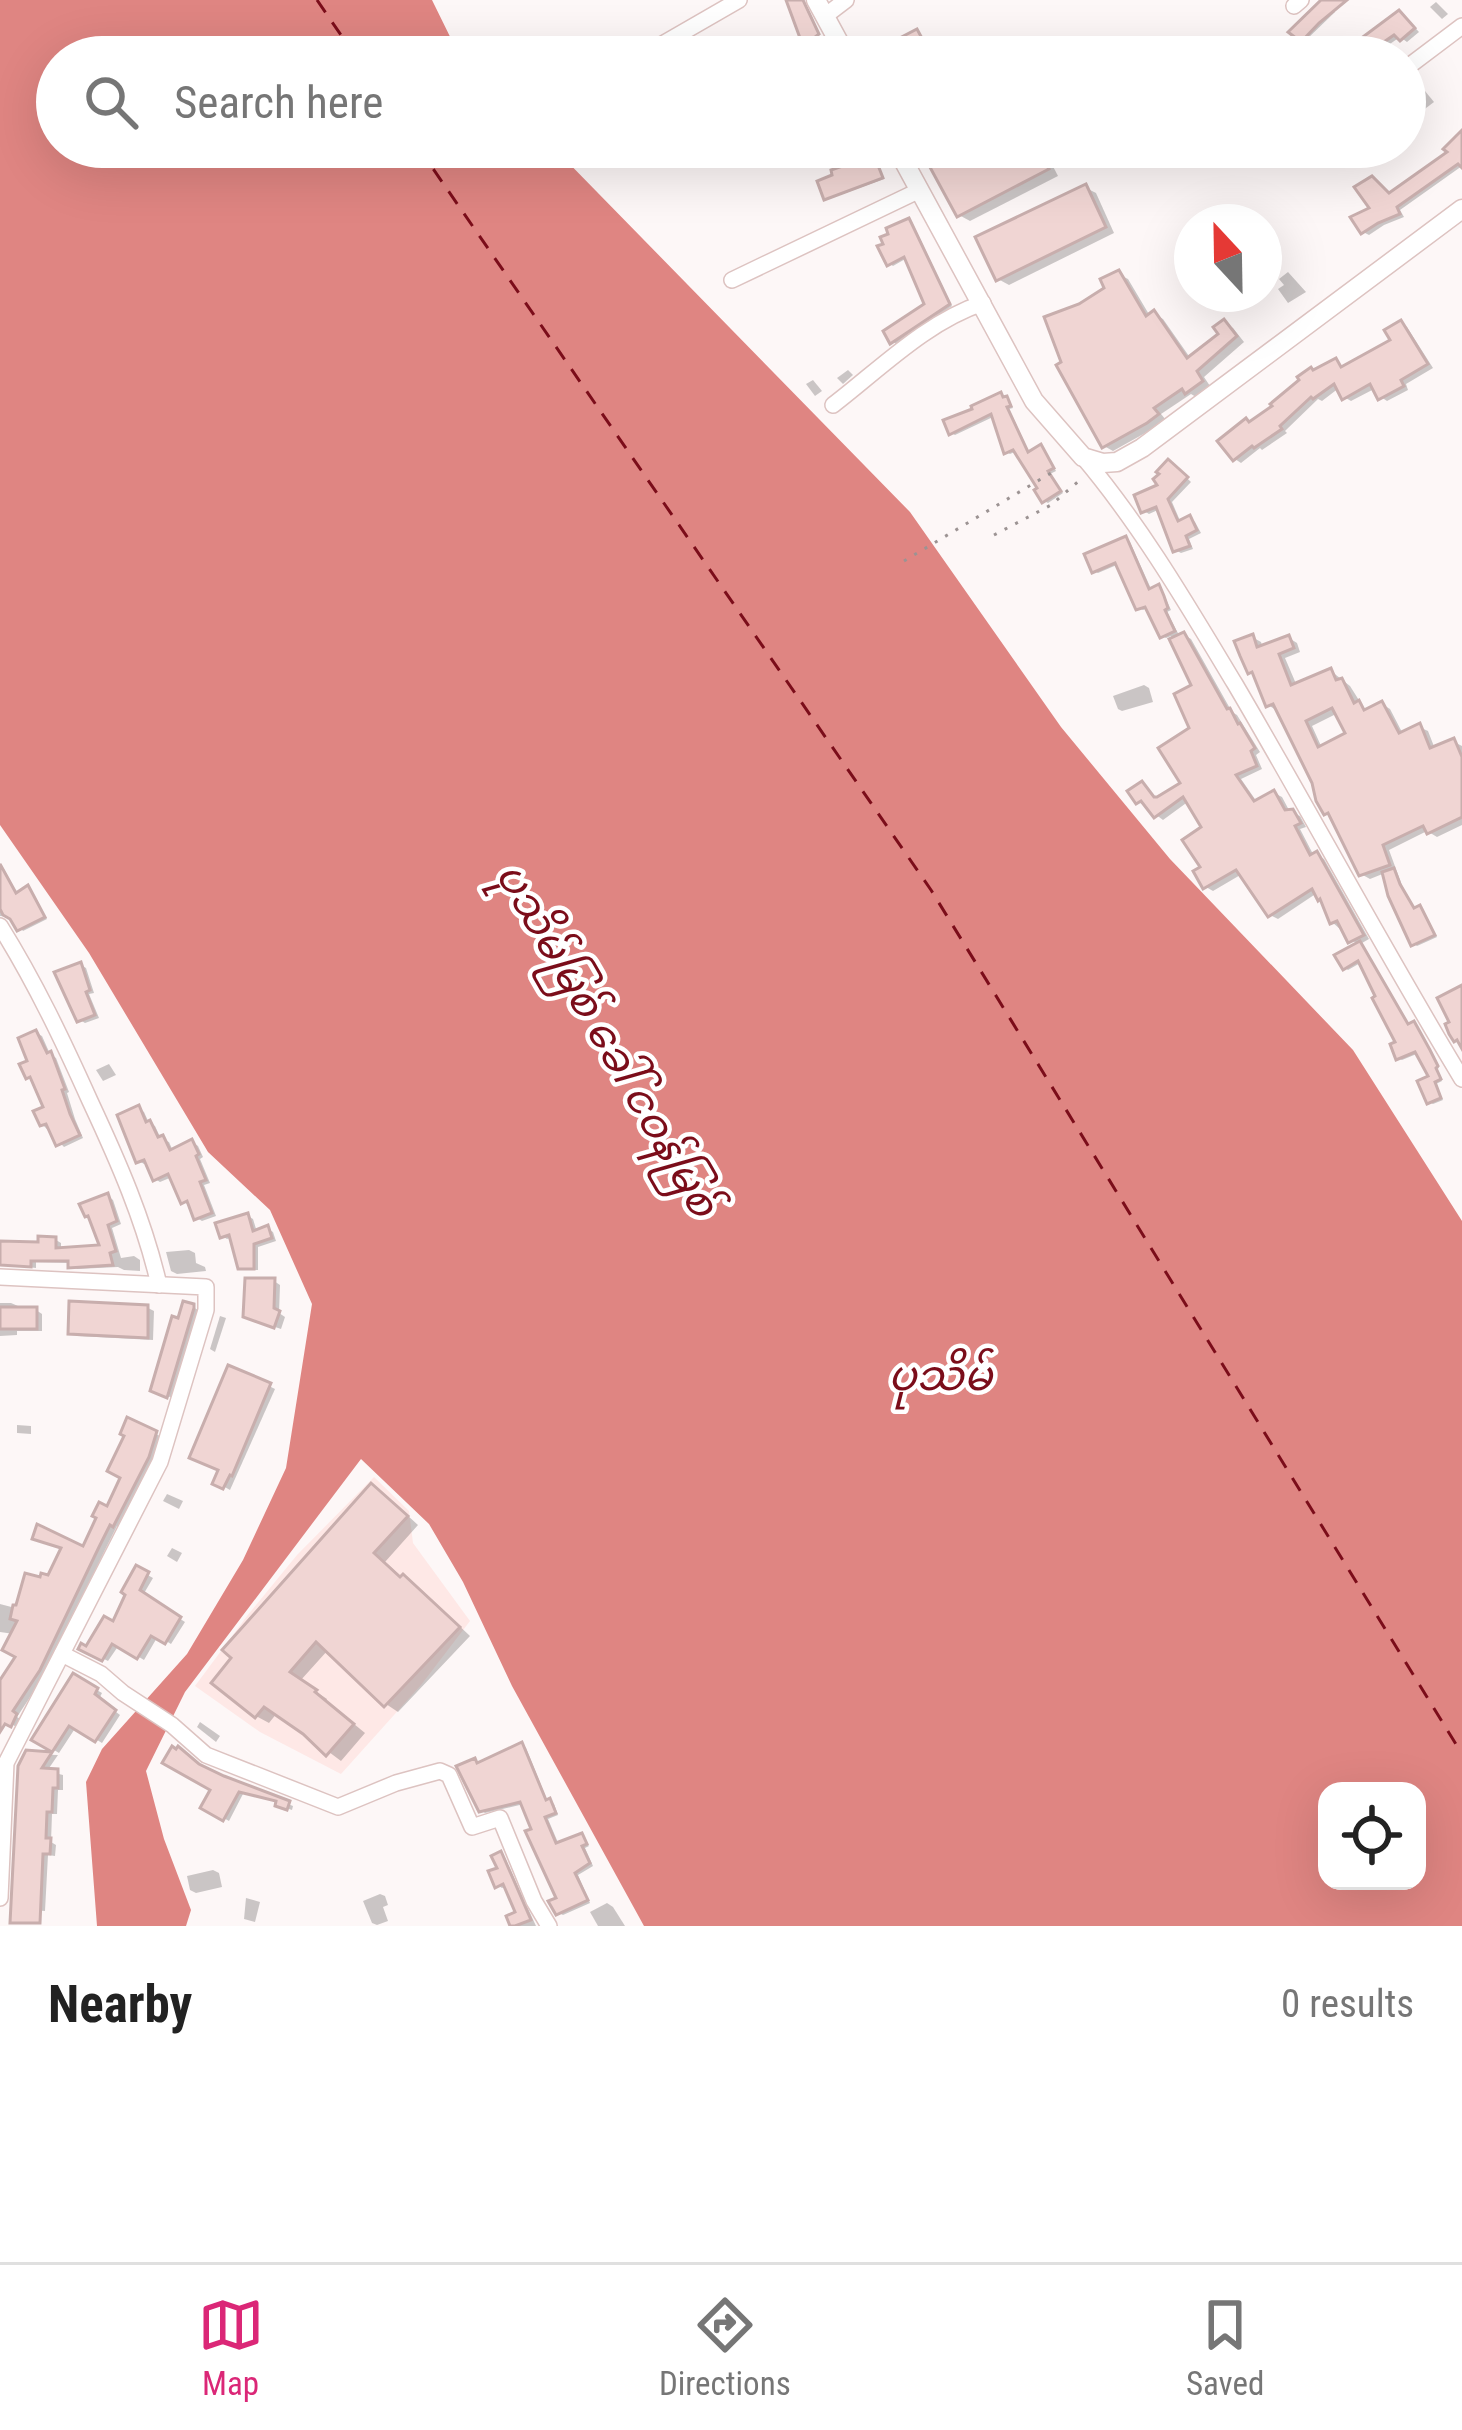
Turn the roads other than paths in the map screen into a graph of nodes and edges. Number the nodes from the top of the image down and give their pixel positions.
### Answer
1 (739, 0) edge
2 (846, 0) edge
3 (820, 8) edge
4 (1462, 26) edge
5 (676, 36) edge
6 (835, 36) edge
7 (1426, 53) edge
8 (908, 168) edge
9 (920, 190) junction
10 (1462, 209) edge
11 (732, 280) dead end
12 (983, 303) junction
13 (833, 405) dead end
14 (1083, 457) junction
15 (0, 926) edge
16 (7, 954) edge
17 (1462, 1079) edge
18 (0, 1277) edge
19 (159, 1285) junction
20 (62, 1654) junction
21 (0, 1898) edge
22 (549, 1926) edge

1 - 5 street
2 - 3 street
3 - 6 street
4 - 7 street
8 - 9 street
9 - 11 street
9 - 12 street
10 - 14 street
12 - 13 street
12 - 14 street
14 - 17 street
15 - 16 street
16 - 19 street
18 - 19 street
19 - 20 street
20 - 21 street
20 - 22 street

